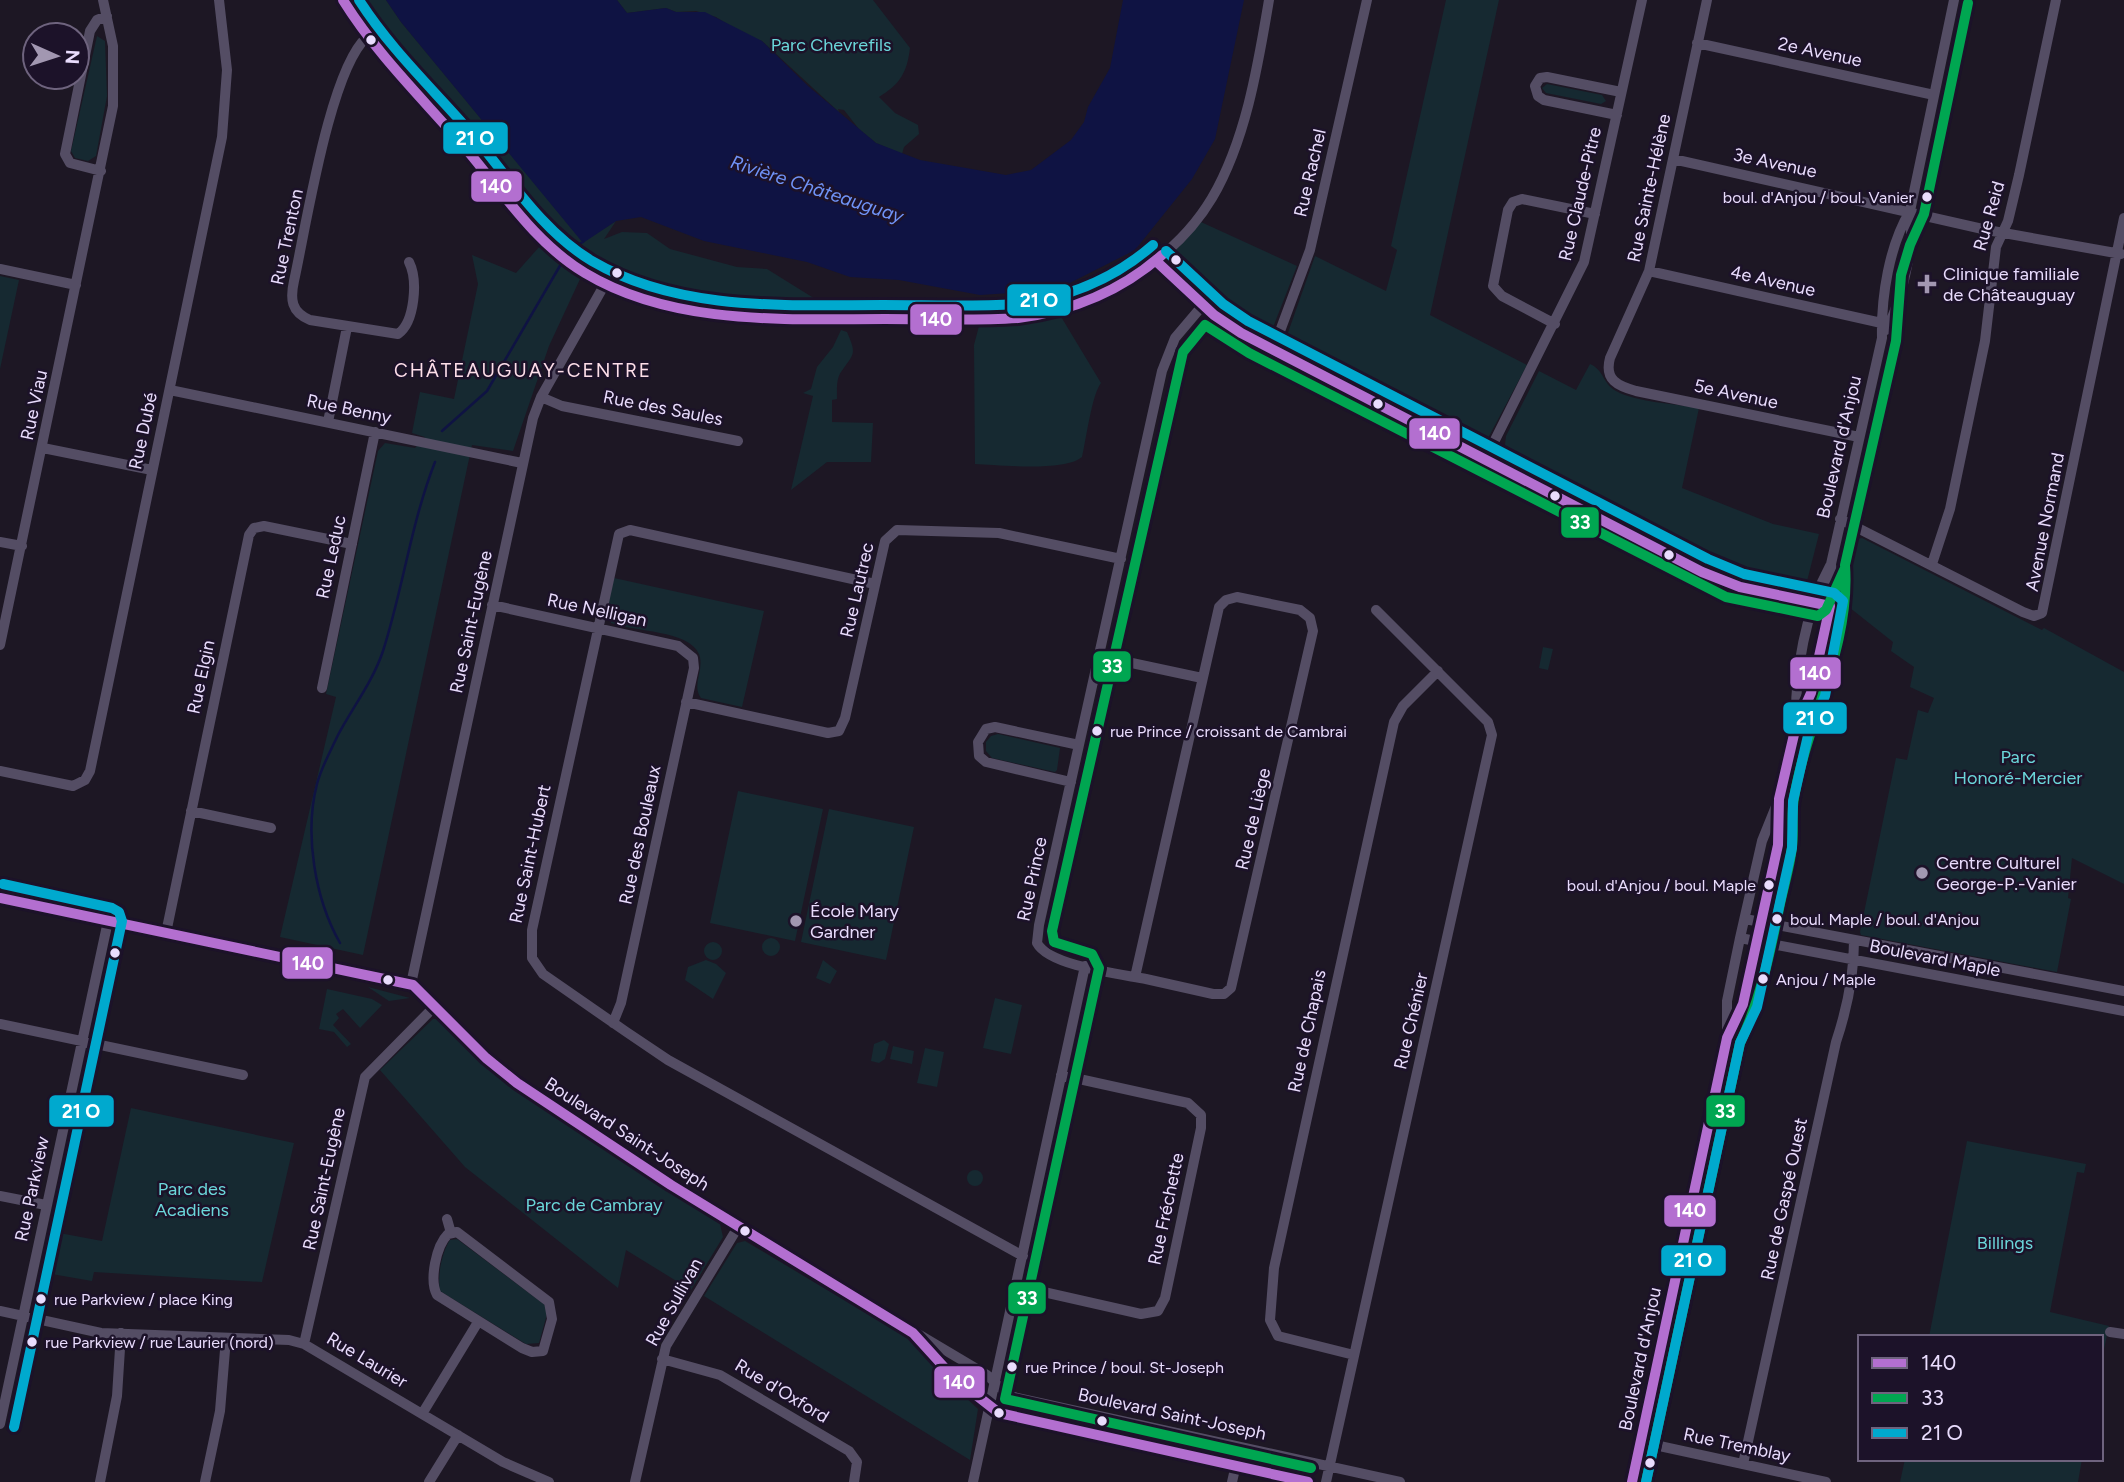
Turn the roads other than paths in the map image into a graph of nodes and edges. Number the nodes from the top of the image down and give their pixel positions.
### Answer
1 (103, 0) edge
2 (219, 0) edge
3 (343, 0) edge
4 (1269, 0) edge
5 (1367, 0) edge
6 (1642, 0) edge
7 (1707, 0) edge
8 (1954, 0) edge
9 (2056, 0) edge
10 (107, 16) junction
11 (367, 37) junction
12 (1698, 43) junction
13 (1621, 92) junction
14 (1934, 95) junction
15 (1617, 115) junction
16 (1673, 159) junction
17 (101, 171) junction
18 (1910, 211) junction
19 (1595, 214) junction
20 (2124, 218) edge
21 (2003, 231) junction
22 (2120, 253) edge
23 (1156, 261) junction
24 (409, 262) dead end
25 (0, 269) edge
26 (1649, 271) junction
27 (606, 282) junction
28 (76, 285) junction
29 (1203, 305) junction
30 (1555, 324) junction
31 (1885, 324) junction
32 (347, 327) junction
33 (1273, 350) junction
34 (1610, 377) joint
35 (170, 390) junction
36 (541, 397) junction
37 (328, 422) junction
38 (375, 432) junction
39 (1859, 437) junction
40 (738, 441) dead end
41 (43, 448) junction
42 (1485, 460) junction
43 (522, 463) junction
44 (152, 470) junction
45 (1840, 519) junction
46 (0, 542) edge
47 (352, 544) junction
48 (22, 546) junction
49 (1121, 559) junction
50 (1831, 564) junction
51 (1931, 564) junction
52 (875, 584) junction
53 (1814, 603) junction
54 (492, 605) junction
55 (1830, 606) junction
56 (1376, 610) dead end
57 (597, 628) junction
58 (0, 645) edge
59 (691, 654) joint
60 (1099, 656) junction
61 (1438, 671) junction
62 (1202, 678) junction
63 (322, 688) dead end
64 (686, 702) junction
65 (1796, 726) junction
66 (1079, 745) junction
67 (0, 771) edge
68 (1071, 782) junction
69 (1780, 799) junction
70 (191, 811) junction
71 (271, 828) dead end
72 (0, 898) edge
73 (1745, 919) junction
74 (108, 921) junction
75 (1762, 923) junction
76 (166, 933) junction
77 (1740, 938) junction
78 (1758, 941) junction
79 (1854, 941) junction
80 (1911, 952) junction
81 (1854, 960) junction
82 (1961, 961) junction
83 (1085, 966) junction
84 (1908, 970) junction
85 (2016, 971) junction
86 (1135, 977) junction
87 (1958, 980) junction
88 (411, 984) junction
89 (2100, 987) junction
90 (2012, 990) junction
91 (2124, 991) edge
92 (435, 1006) junction
93 (2096, 1006) junction
94 (2124, 1011) edge
95 (613, 1023) junction
96 (0, 1024) edge
97 (1727, 1038) junction
98 (82, 1041) junction
99 (243, 1075) dead end
100 (1061, 1076) junction
101 (0, 1196) edge
102 (46, 1205) junction
103 (447, 1219) dead end
104 (738, 1227) junction
105 (451, 1233) junction
106 (1023, 1256) junction
107 (1017, 1286) junction
108 (0, 1311) edge
109 (23, 1317) junction
110 (478, 1322) junction
111 (2110, 1332) dead end
112 (121, 1333) junction
113 (913, 1333) junction
114 (2124, 1334) edge
115 (226, 1338) junction
116 (304, 1344) junction
117 (1354, 1355) junction
118 (662, 1359) junction
119 (995, 1384) junction
120 (989, 1407) junction
121 (422, 1414) junction
122 (0, 1424) edge
123 (458, 1435) junction
124 (1641, 1442) junction
125 (1240, 1447) junction
126 (1743, 1464) junction
127 (1236, 1466) junction
128 (1329, 1467) junction
129 (1773, 1476) edge
130 (1395, 1481) edge
131 (100, 1482) edge
132 (205, 1482) edge
133 (429, 1482) edge
134 (549, 1482) edge
135 (635, 1482) edge
136 (854, 1482) edge
137 (973, 1482) edge
138 (1232, 1482) edge
139 (1308, 1482) edge
140 (1326, 1482) edge
141 (1632, 1482) edge
142 (1826, 1482) edge

1 - 10 street, Rue Viau
2 - 35 street, Rue Dubé
3 - 11 street
4 - 23 street
5 - 33 street, Rue Rachel
6 - 13 street, Rue Claude-Pitre
7 - 12 street, Rue Sainte-Hélène
8 - 14 street, Boulevard d'Anjou
9 - 21 street, Rue Reid
10 - 17 street, Rue Viau
10 - 17 street
11 - 27 street
11 - 32 street, Rue Trenton
12 - 14 street, 2e Avenue
12 - 16 street, Rue Sainte-Hélène
13 - 15 street, Rue Claude-Pitre
13 - 15 street
14 - 18 street, Boulevard d'Anjou
15 - 19 street, Rue Claude-Pitre
16 - 18 street, 3e Avenue
16 - 26 street, Rue Sainte-Hélène
17 - 28 street, Rue Viau
18 - 21 street, 3e Avenue
18 - 31 street, Boulevard d'Anjou
19 - 30 street, Rue Claude-Pitre
19 - 30 street
20 - 22 street, Avenue Normand
21 - 22 street, 3e Avenue
21 - 51 street, Rue Reid
22 - 51 street, Avenue Normand
23 - 27 street
23 - 29 street
24 - 32 street, Rue Trenton
25 - 28 street
26 - 31 street, 4e Avenue
26 - 34 street, Rue Sainte-Hélène
27 - 36 street, Rue Saint-Eugène
28 - 41 street, Rue Viau
29 - 33 street
29 - 49 street, Rue Prince
30 - 42 street, Rue Claude-Pitre
31 - 39 street, Boulevard d'Anjou
32 - 37 street
33 - 42 street
34 - 39 street, 5e Avenue
35 - 37 street, Rue Benny
35 - 44 street, Rue Dubé
36 - 40 street, Rue des Saules
36 - 43 street, Rue Saint-Eugène
37 - 38 street, Rue Benny
38 - 43 street, Rue Benny
38 - 47 street, Rue Leduc
39 - 45 street, Boulevard d'Anjou
41 - 44 street
41 - 48 street, Rue Viau
42 - 53 street
43 - 54 street, Rue Saint-Eugène
44 - 67 street, Rue Dubé
45 - 50 street, Boulevard d'Anjou
45 - 51 street, Avenue Normand
46 - 48 street
47 - 63 street, Rue Leduc
47 - 70 street, Rue Elgin
48 - 58 street, Rue Viau
49 - 52 street, Rue Lautrec
49 - 60 street, Rue Prince
50 - 53 street, Boulevard d'Anjou
50 - 55 street, Boulevard d'Anjou
52 - 57 street, Rue Saint-Hubert
52 - 64 street, Rue Lautrec
53 - 55 street
53 - 65 street, Boulevard d'Anjou
54 - 57 street, Rue Nelligan
54 - 88 street, Rue Saint-Eugène
55 - 65 street, Boulevard d'Anjou
56 - 61 street, Rue Chénier
57 - 59 street, Rue Nelligan
57 - 95 street, Rue Saint-Hubert
59 - 64 street, Rue des Bouleaux
60 - 62 street
60 - 66 street, Rue Prince
61 - 117 street, Rue Chénier
61 - 117 street, Rue de Chapais
62 - 86 street, Rue de Liège
62 - 86 street, Rue de Liège
64 - 95 street, Rue des Bouleaux
65 - 69 street, Boulevard d'Anjou
66 - 68 street, Rue Prince
66 - 68 street
68 - 83 street, Rue Prince
69 - 73 street, Boulevard d'Anjou
69 - 75 street, Boulevard d'Anjou
70 - 71 street
70 - 76 street, Rue Elgin
72 - 74 street
73 - 75 street, Boulevard Maple
73 - 77 street, Boulevard d'Anjou
74 - 76 street
74 - 98 street, Rue Parkview
75 - 78 street, Boulevard d'Anjou
75 - 79 street, Boulevard Maple
76 - 88 street
77 - 78 street, Boulevard Maple
77 - 97 street, Boulevard d'Anjou
78 - 81 street, Boulevard Maple
78 - 97 street, Boulevard d'Anjou
79 - 80 street, Boulevard Maple
79 - 81 street, Rue de Gaspé Ouest
80 - 82 street, Boulevard Maple
80 - 84 street
81 - 84 street, Boulevard Maple
81 - 126 street, Rue de Gaspé Ouest
82 - 85 street, Boulevard Maple
82 - 87 street
83 - 86 street, Rue de Liège
83 - 100 street
84 - 87 street, Boulevard Maple
85 - 89 street, Boulevard Maple
85 - 90 street
87 - 90 street, Boulevard Maple
88 - 92 street, Boulevard Saint-Joseph
89 - 91 street, Boulevard Maple
89 - 93 street
90 - 93 street, Boulevard Maple
92 - 104 street, Boulevard Saint-Joseph
92 - 116 street, Rue Saint-Eugène
93 - 94 street, Boulevard Maple
95 - 106 street, Rue Saint-Hubert
96 - 98 street
97 - 124 street, Boulevard d'Anjou
98 - 99 street
98 - 102 street, Rue Parkview
100 - 106 street
100 - 107 street, Rue Fréchette
101 - 102 street
102 - 109 street, Rue Parkview
103 - 105 street
104 - 113 street, Boulevard Saint-Joseph
104 - 118 street, Rue Sullivan
105 - 110 street
105 - 110 street
106 - 107 street
107 - 119 street
108 - 109 street, Rue Laurier
109 - 112 street, Rue Laurier
109 - 122 street, Rue Parkview
110 - 121 street
111 - 114 street
112 - 115 street, Rue Laurier
112 - 131 street
113 - 119 street, Boulevard Saint-Joseph
113 - 120 street, Boulevard Saint-Joseph
115 - 116 street, Rue Laurier
115 - 132 street
116 - 121 street, Rue Laurier
117 - 128 street, Rue Chénier
118 - 135 street, Rue Sullivan
118 - 136 street, Rue d'Oxford
119 - 120 street
119 - 125 street, Boulevard Saint-Joseph
120 - 127 street, Boulevard Saint-Joseph
120 - 137 street
121 - 123 street, Rue Laurier
123 - 133 street
123 - 134 street, Rue Laurier
124 - 126 street, Rue Tremblay
124 - 141 street, Boulevard d'Anjou
125 - 127 street
125 - 128 street, Boulevard Saint-Joseph
126 - 129 street, Rue Tremblay
127 - 138 street
127 - 139 street, Boulevard Saint-Joseph
128 - 130 street, Boulevard Saint-Joseph
128 - 140 street, Rue Chénier
129 - 142 street, Rue Tremblay

